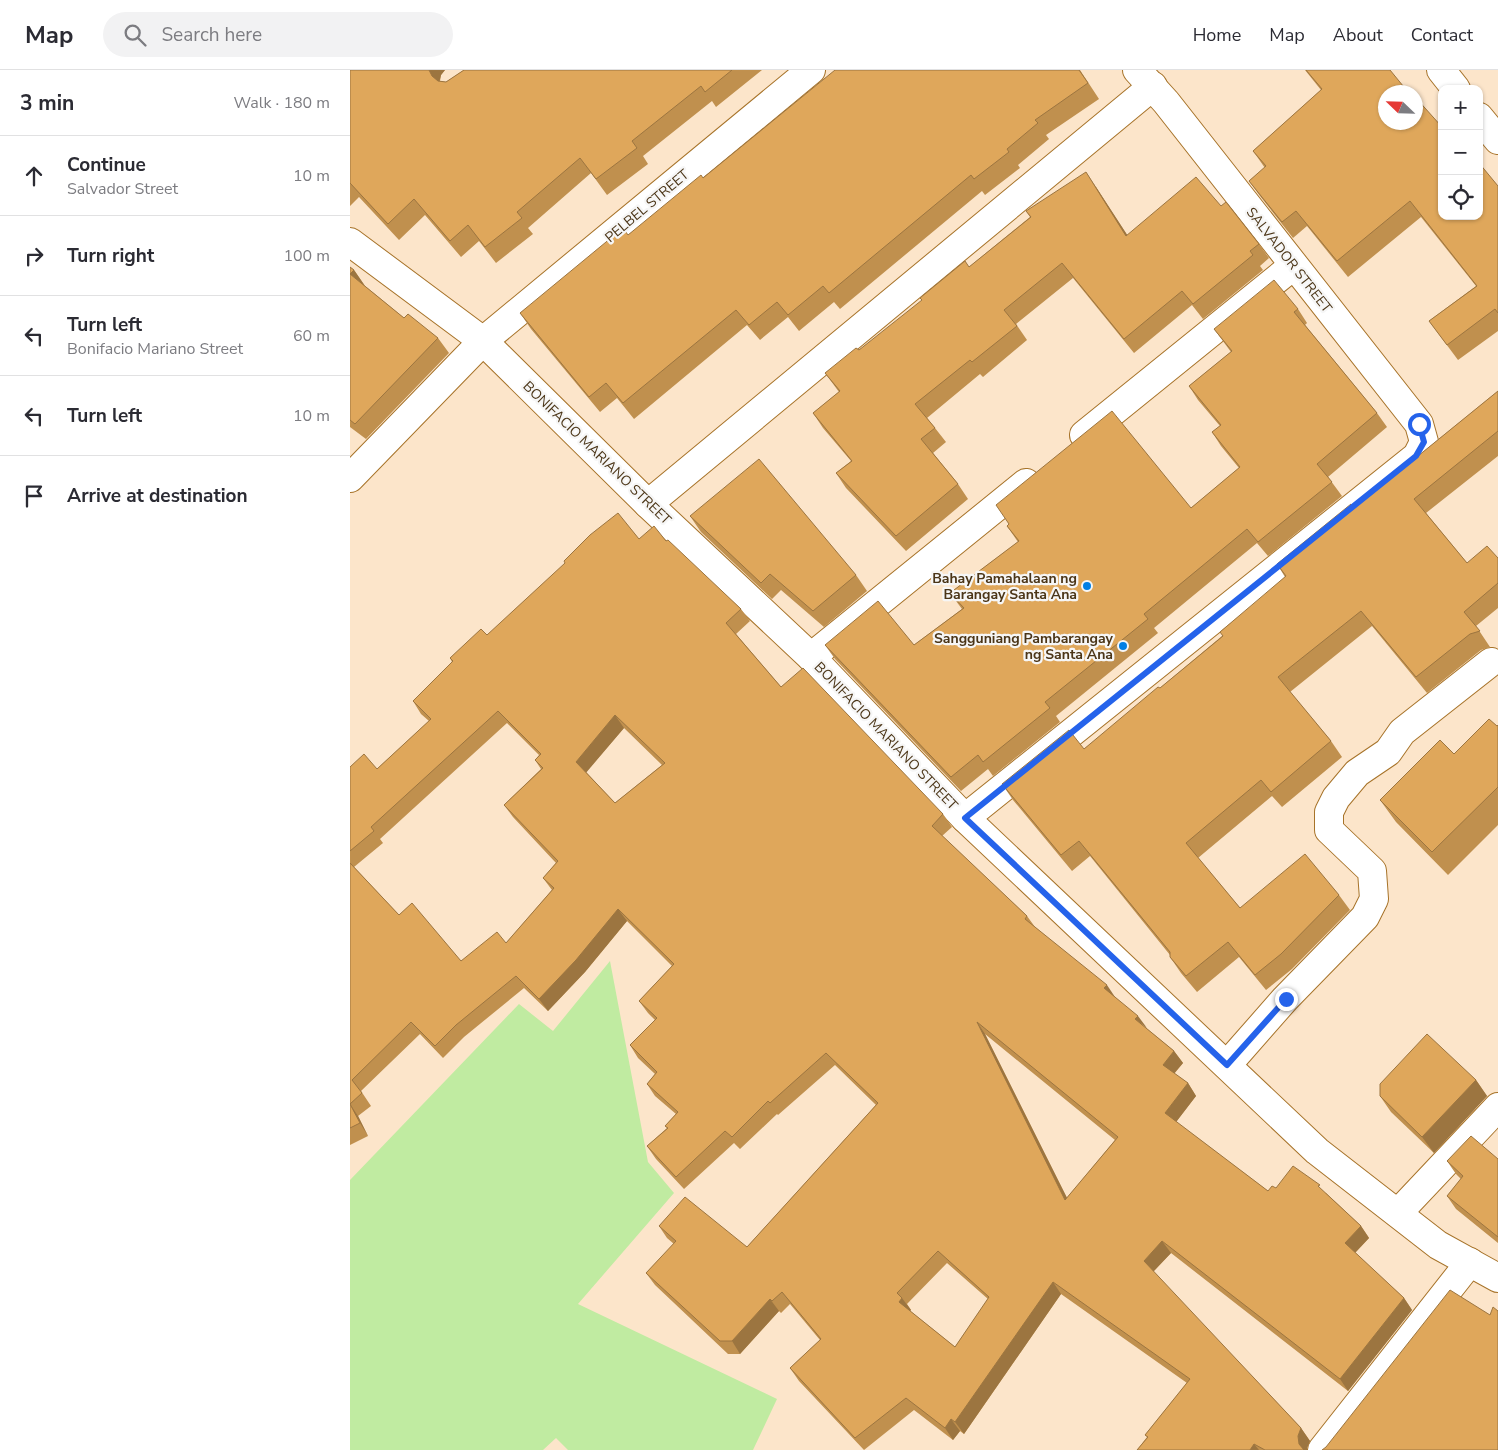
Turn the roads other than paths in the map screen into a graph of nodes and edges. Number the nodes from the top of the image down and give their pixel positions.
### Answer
1 (811, 70) edge
2 (1441, 70) edge
3 (1145, 78) edge
4 (1453, 85) edge
5 (1483, 122) edge
6 (1498, 140) edge
7 (350, 242) edge
8 (1293, 266) junction
9 (483, 341) junction
10 (350, 478) edge
11 (648, 504) junction
12 (811, 657) junction
13 (1491, 662) dead end
14 (965, 818) junction
15 (1227, 1065) junction
16 (1498, 1106) edge
17 (1398, 1213) junction
18 (1470, 1262) junction
19 (1498, 1278) edge
20 (1322, 1450) edge

1 - 9 street, PELBEL STREET
2 - 4 street
3 - 8 street, SALVADOR STREET
3 - 11 street
5 - 6 street
7 - 9 street, BONIFACIO MARIANO STREET
8 - 12 street
8 - 14 street, SALVADOR STREET
9 - 10 street, PELBEL STREET
9 - 11 street, BONIFACIO MARIANO STREET
11 - 12 street, BONIFACIO MARIANO STREET
12 - 14 street, BONIFACIO MARIANO STREET
13 - 15 street
14 - 15 street, BONIFACIO MARIANO STREET
15 - 17 street, BONIFACIO MARIANO STREET
16 - 17 street
17 - 18 street, BONIFACIO MARIANO STREET
18 - 19 street, BONIFACIO MARIANO STREET
18 - 20 street

